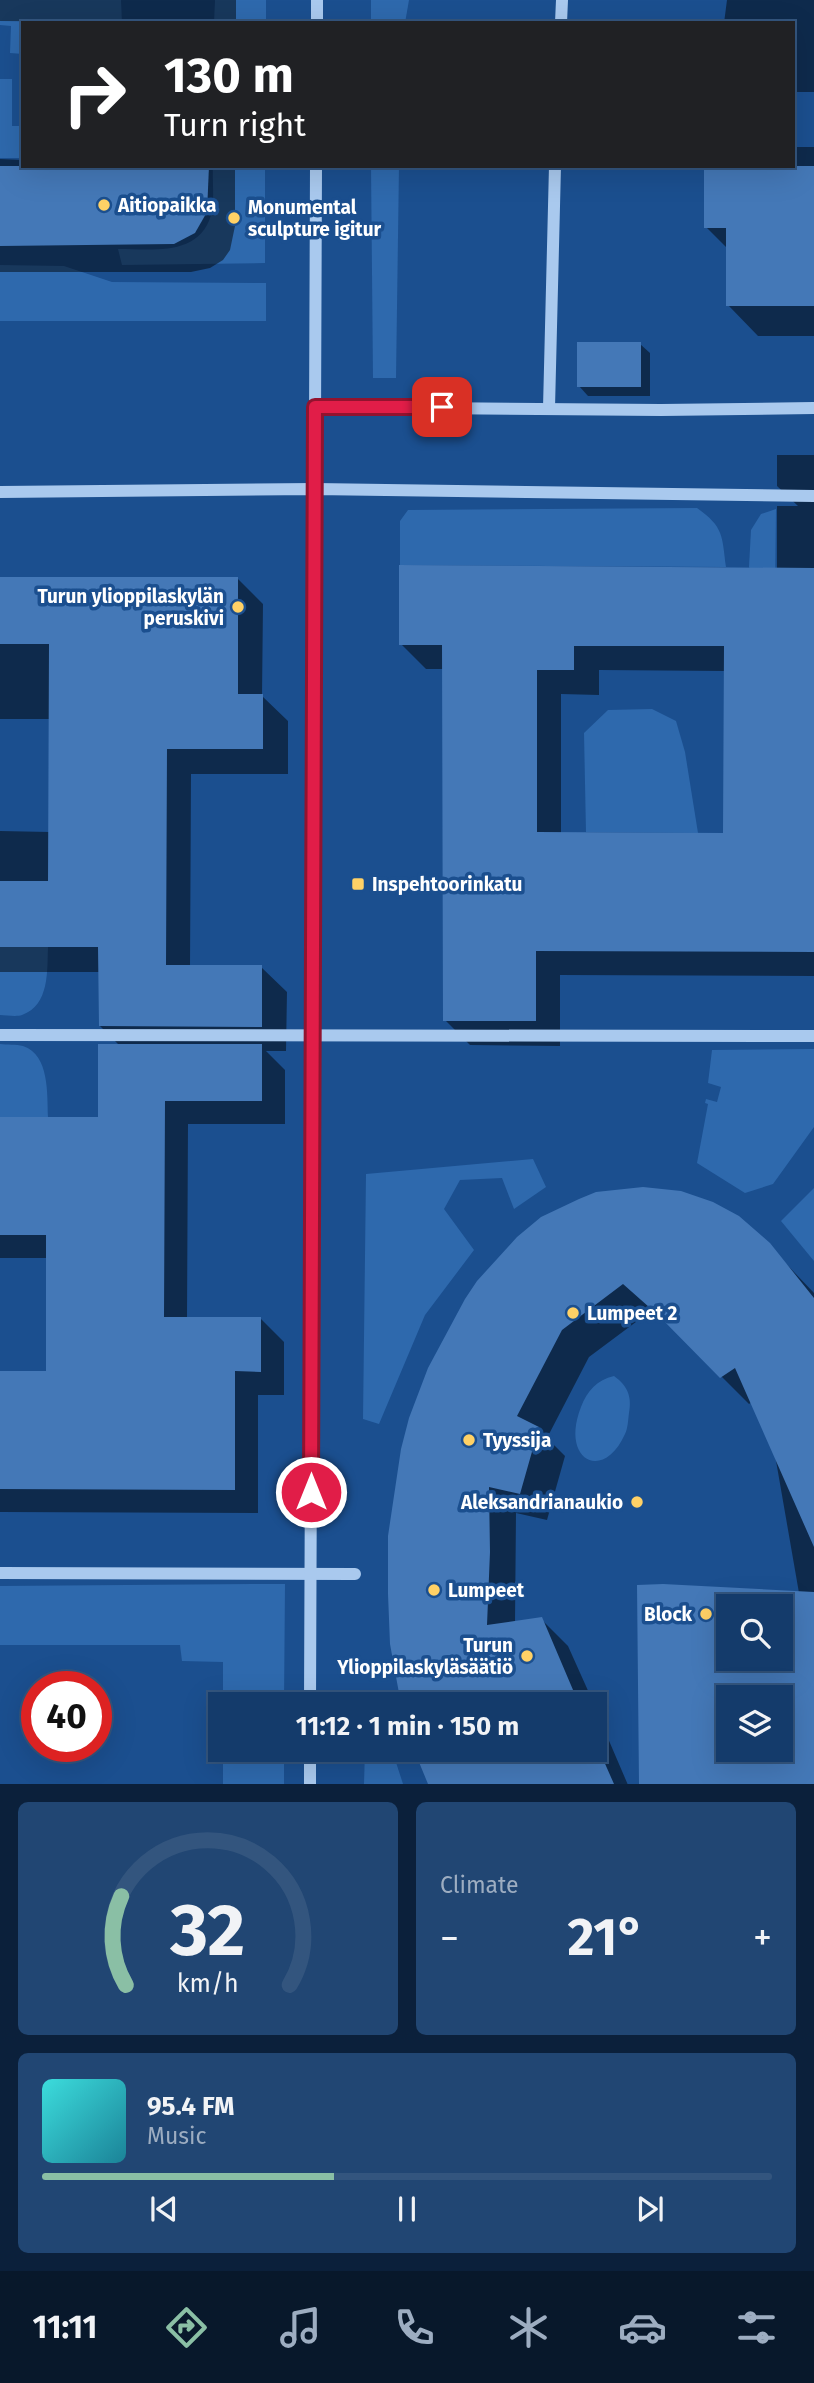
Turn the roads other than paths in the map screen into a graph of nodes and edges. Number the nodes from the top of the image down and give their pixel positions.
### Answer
1 (317, 0) edge
2 (562, 0) edge
3 (317, 21) edge
4 (561, 21) edge
5 (316, 168) edge
6 (555, 168) edge
7 (315, 407) junction
8 (549, 408) junction
9 (814, 408) edge
10 (315, 489) junction
11 (0, 492) edge
12 (814, 496) edge
13 (0, 1035) edge
14 (313, 1035) junction
15 (814, 1035) edge
16 (0, 1573) edge
17 (311, 1573) junction
18 (355, 1574) dead end
19 (310, 1692) edge
20 (310, 1762) edge
21 (310, 1784) edge

1 - 3 street
2 - 4 street
5 - 7 street
6 - 8 street
7 - 8 street
7 - 10 street
8 - 9 street
10 - 11 street
10 - 12 street
10 - 14 street
13 - 14 street
14 - 15 street
14 - 17 street
16 - 17 street
17 - 18 street
17 - 19 street
20 - 21 street

